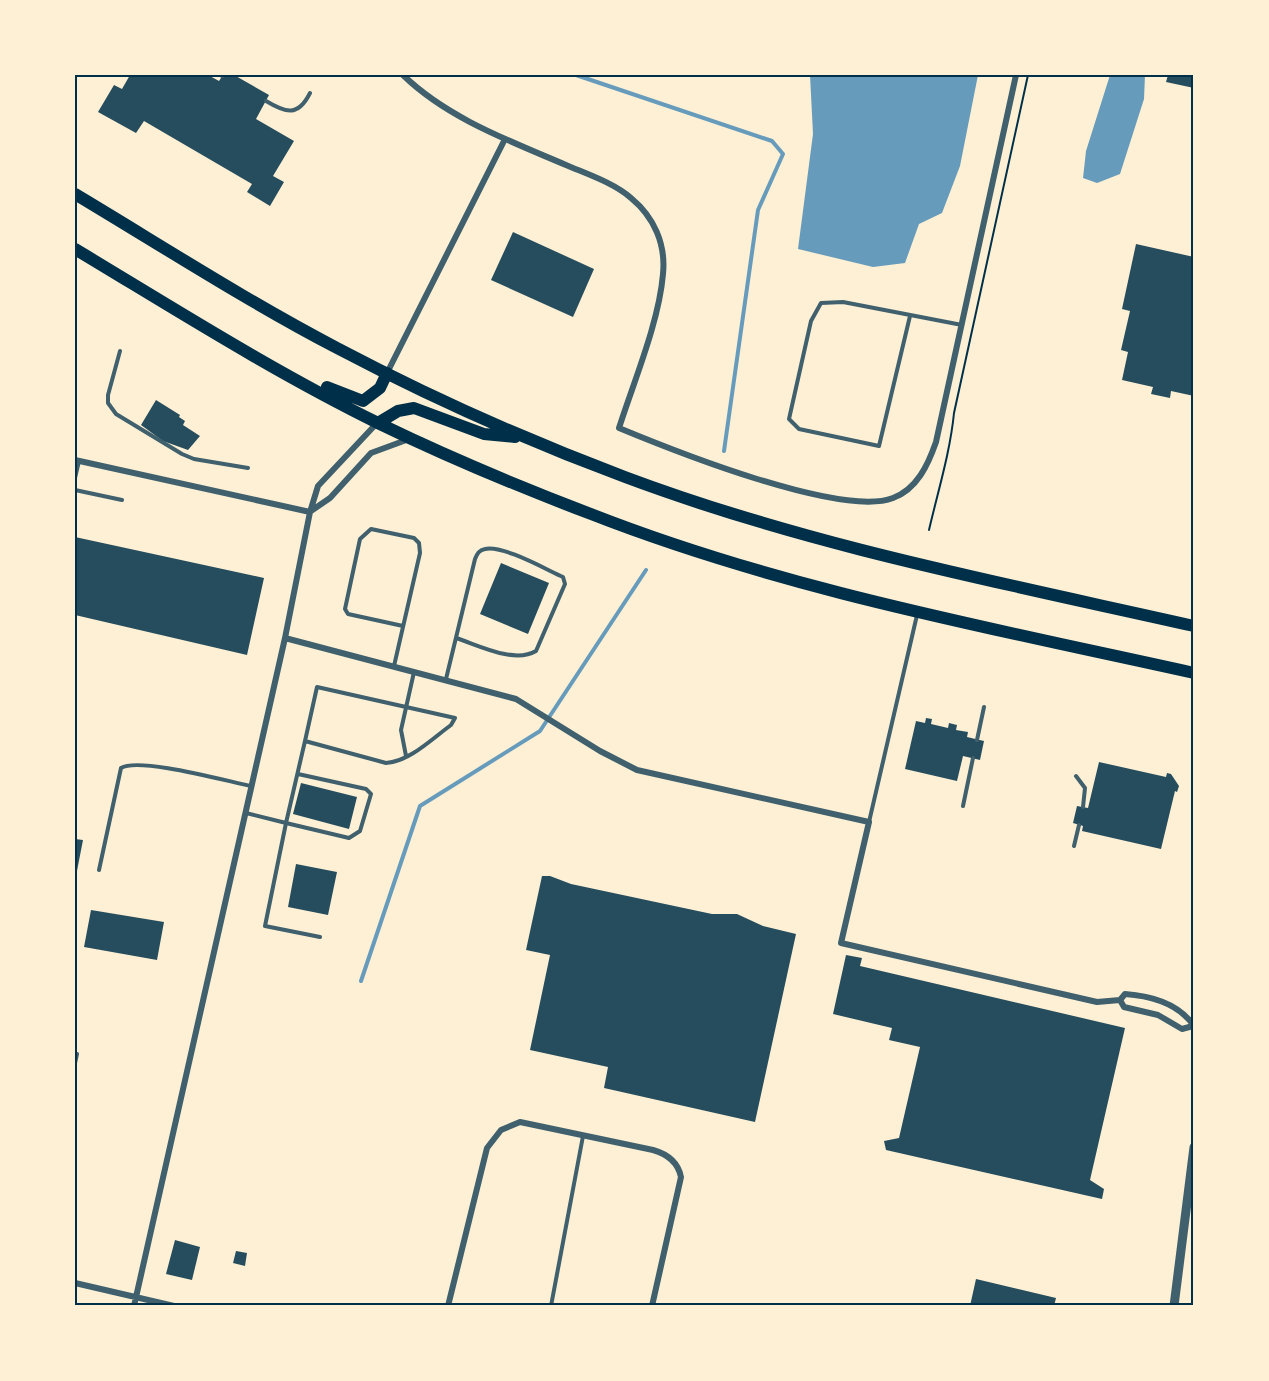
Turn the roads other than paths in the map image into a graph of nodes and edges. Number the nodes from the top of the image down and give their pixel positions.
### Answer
1 (403, 75) edge
2 (1016, 75) edge
3 (310, 93) dead end
4 (266, 101) dead end
5 (505, 139) junction
6 (75, 194) edge
7 (75, 249) edge
8 (910, 316) junction
9 (962, 325) junction
10 (120, 351) dead end
11 (254, 357) junction
12 (387, 373) junction
13 (378, 423) junction
14 (411, 438) junction
15 (528, 438) junction
16 (77, 460) edge
17 (248, 468) dead end
18 (75, 478) edge
19 (75, 490) edge
20 (122, 500) dead end
21 (310, 512) junction
22 (918, 612) junction
23 (403, 626) junction
24 (1194, 626) edge
25 (285, 638) junction
26 (456, 638) junction
27 (394, 666) junction
28 (415, 672) junction
29 (1194, 673) edge
30 (446, 679) junction
31 (406, 705) junction
32 (984, 707) dead end
33 (977, 740) dead end
34 (305, 741) junction
35 (406, 756) junction
36 (973, 758) dead end
37 (298, 774) junction
38 (1076, 776) dead end
39 (252, 786) junction
40 (963, 806) dead end
41 (1083, 807) dead end
42 (246, 813) junction
43 (869, 822) junction
44 (286, 824) junction
45 (1079, 825) dead end
46 (1074, 846) dead end
47 (99, 870) dead end
48 (320, 937) dead end
49 (1120, 1000) junction
50 (1193, 1026) edge
51 (77, 1054) dead end
52 (75, 1064) edge
53 (584, 1136) junction
54 (1194, 1147) edge
55 (75, 1283) edge
56 (136, 1298) junction
57 (134, 1306) edge
58 (174, 1306) edge
59 (448, 1306) edge
60 (551, 1306) edge
61 (652, 1306) edge
62 (1174, 1306) edge

1 - 5 street
2 - 9 street
3 - 4 lane
5 - 9 street
5 - 12 street
6 - 12 highway
7 - 11 highway
8 - 8 lane
8 - 9 lane
10 - 17 lane
11 - 12 highway
11 - 13 highway
12 - 15 highway
13 - 14 highway
13 - 15 highway
13 - 21 street
14 - 21 street
14 - 22 highway
15 - 24 highway
16 - 18 lane
16 - 21 street
19 - 20 lane
21 - 25 street
22 - 29 highway
22 - 43 lane
23 - 23 lane
23 - 27 lane
25 - 27 street
25 - 39 street
26 - 26 lane
26 - 30 lane
27 - 28 street
28 - 30 street
28 - 31 lane
30 - 43 street
31 - 34 lane
31 - 35 lane
31 - 35 lane
32 - 33 lane
34 - 35 lane
34 - 37 lane
36 - 40 lane
37 - 44 lane
37 - 44 lane
38 - 41 lane
39 - 42 street
39 - 47 lane
42 - 44 lane
42 - 56 street
43 - 49 street
44 - 48 lane
45 - 46 lane
49 - 50 street
49 - 50 street
51 - 52 lane
53 - 59 street
53 - 60 lane
53 - 61 street
54 - 62 street
55 - 56 street
56 - 57 street
56 - 58 street

